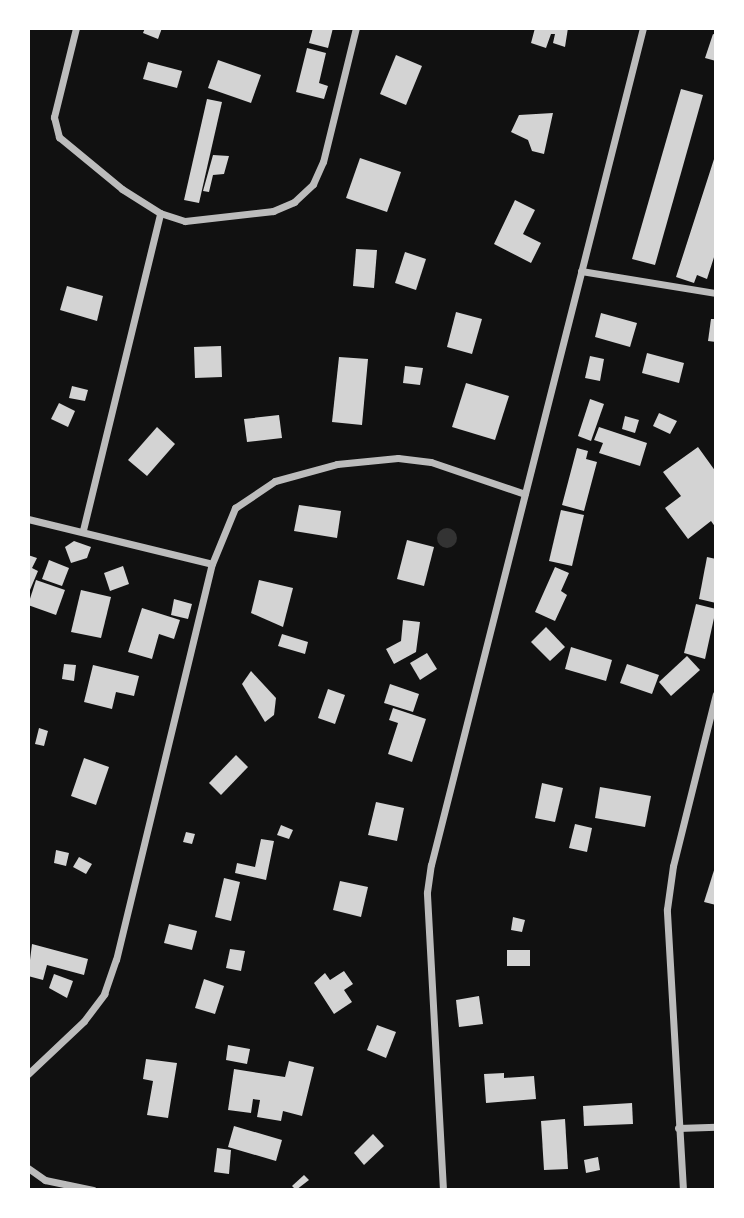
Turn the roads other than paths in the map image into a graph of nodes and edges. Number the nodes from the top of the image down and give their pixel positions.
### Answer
1 (76, 28) edge
2 (356, 28) edge
3 (643, 28) edge
4 (160, 213) junction
5 (581, 271) junction
6 (716, 293) edge
7 (525, 494) junction
8 (28, 519) edge
9 (83, 530) junction
10 (212, 564) junction
11 (716, 694) edge
12 (28, 1074) edge
13 (716, 1127) edge
14 (678, 1128) junction
15 (28, 1168) edge
16 (93, 1190) edge
17 (443, 1190) edge
18 (682, 1190) edge

1 - 4 street
2 - 4 street
3 - 5 street
4 - 9 street
5 - 6 street
5 - 7 street
7 - 10 street
7 - 17 street
8 - 9 street
9 - 10 street
10 - 12 street
11 - 14 street
13 - 14 street
14 - 18 street
15 - 16 street

